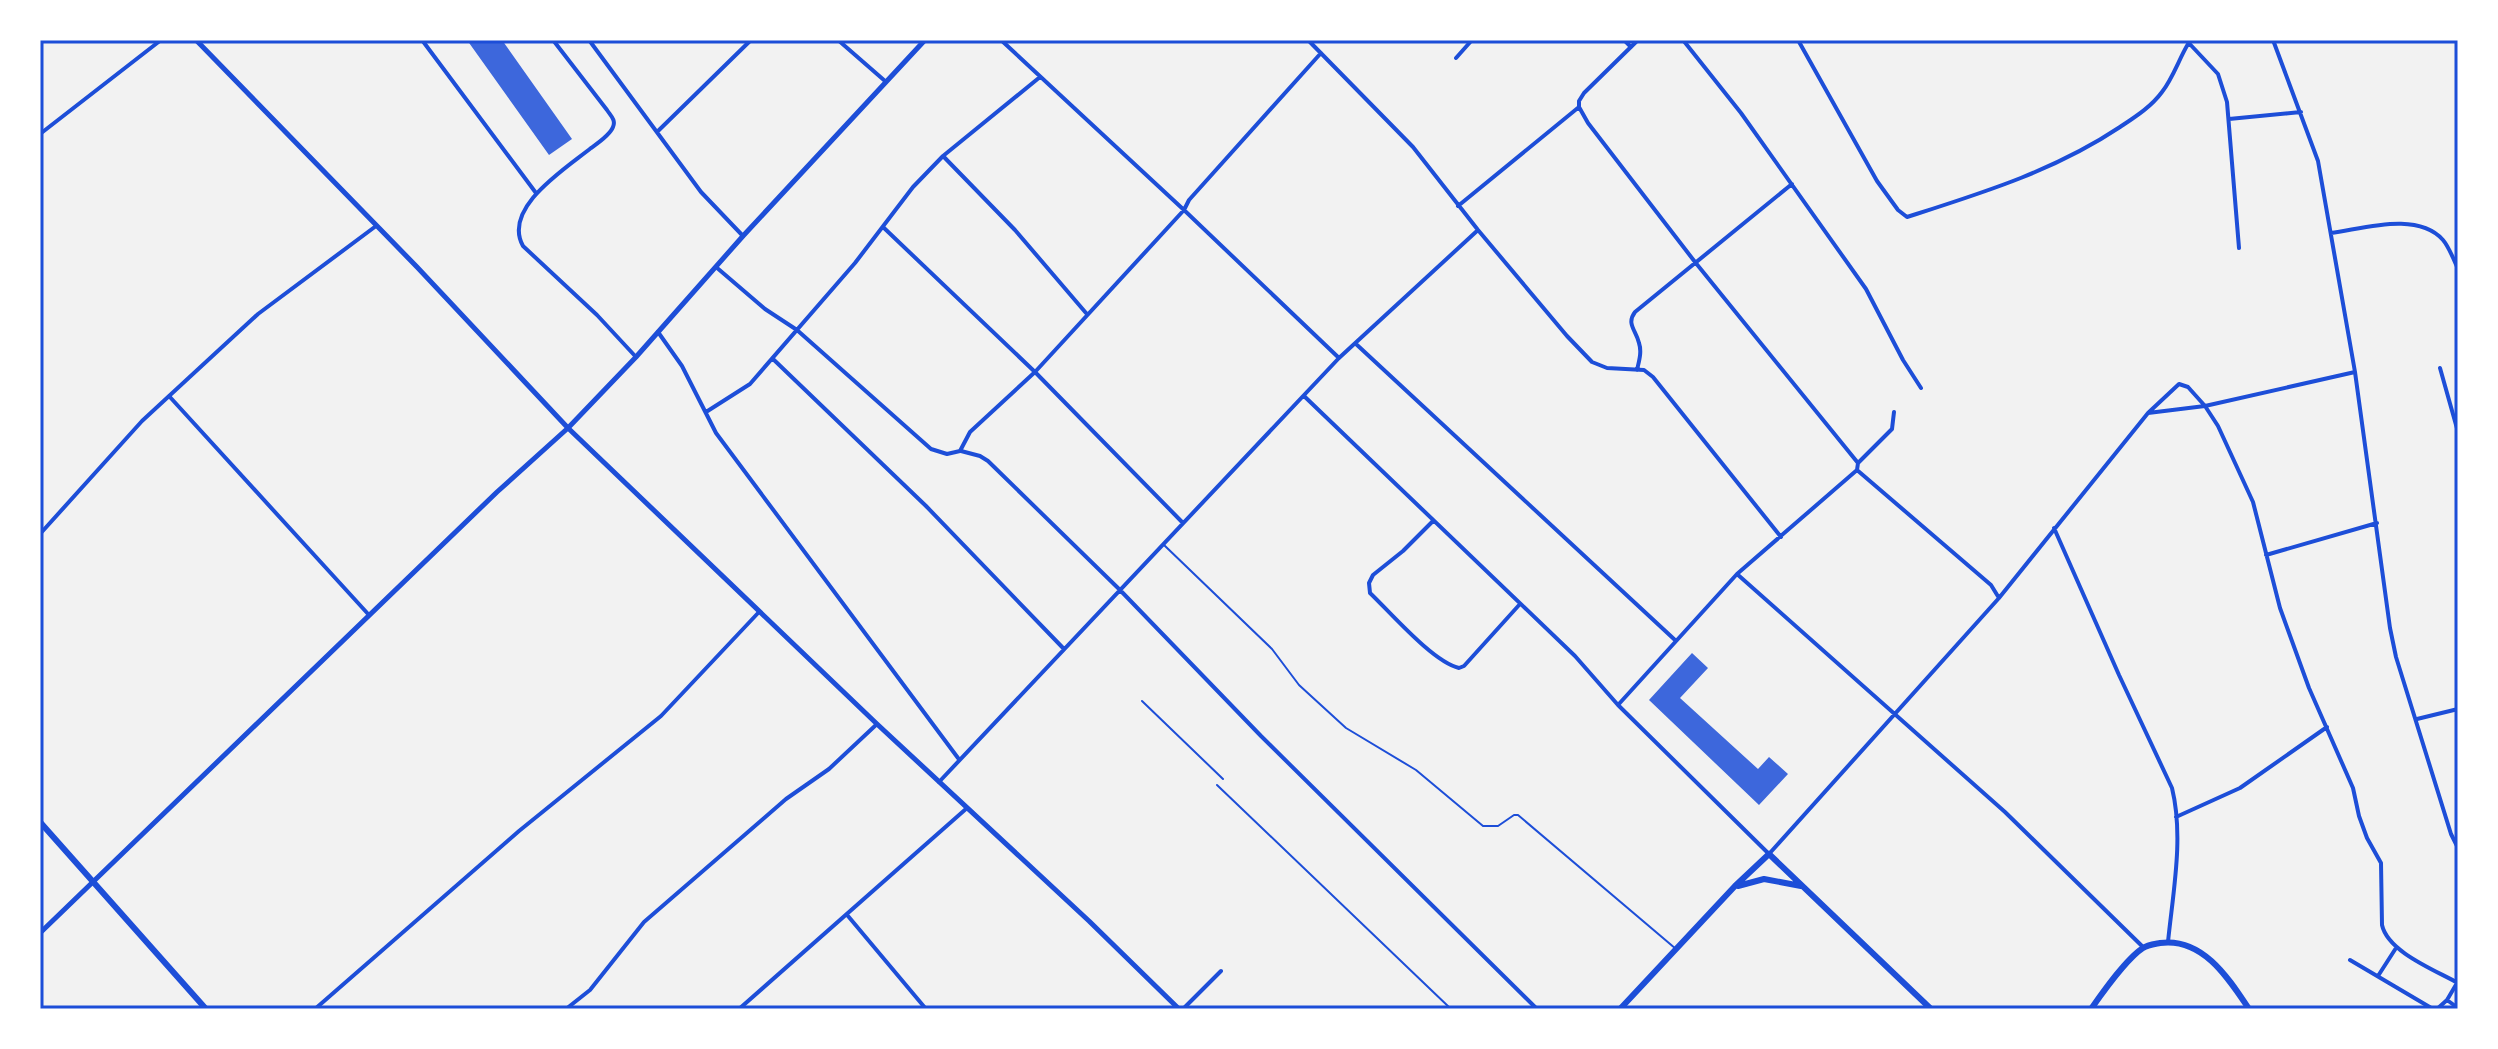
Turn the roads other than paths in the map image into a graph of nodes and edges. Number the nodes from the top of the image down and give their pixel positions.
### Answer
1 (161, 40) edge
2 (196, 40) edge
3 (422, 40) edge
4 (553, 40) edge
5 (589, 40) edge
6 (751, 40) edge
7 (838, 40) edge
8 (925, 40) edge
9 (1001, 40) edge
10 (1308, 40) edge
11 (1472, 40) edge
12 (1624, 40) edge
13 (1638, 40) edge
14 (1683, 40) edge
15 (1798, 40) edge
16 (2273, 40) edge
17 (2187, 42) edge
18 (1631, 47) junction
19 (1321, 53) junction
20 (1456, 58) dead end
21 (1040, 77) junction
22 (885, 81) junction
23 (1579, 107) junction
24 (2301, 112) junction
25 (2229, 119) junction
26 (657, 132) junction
27 (40, 134) edge
28 (943, 156) junction
29 (1792, 184) junction
30 (536, 193) junction
31 (1458, 206) junction
32 (1184, 210) junction
33 (376, 226) junction
34 (883, 227) junction
35 (1478, 230) junction
36 (2331, 233) junction
37 (743, 236) junction
38 (2239, 248) dead end
39 (1695, 262) junction
40 (716, 267) junction
41 (2458, 268) edge
42 (1086, 313) junction
43 (797, 330) junction
44 (658, 332) junction
45 (1356, 344) junction
46 (636, 357) junction
47 (1339, 358) junction
48 (773, 359) junction
49 (2440, 368) dead end
50 (1637, 370) junction
51 (1035, 372) junction
52 (2355, 372) junction
53 (1921, 388) dead end
54 (169, 396) junction
55 (1304, 396) junction
56 (2205, 406) junction
57 (706, 412) junction
58 (1894, 412) dead end
59 (2148, 413) junction
60 (568, 428) junction
61 (2458, 432) edge
62 (960, 451) junction
63 (1858, 463) junction
64 (1857, 470) junction
65 (1433, 521) junction
66 (1183, 523) junction
67 (2377, 523) junction
68 (2054, 528) junction
69 (40, 534) edge
70 (1781, 537) junction
71 (1163, 545) junction
72 (2266, 555) junction
73 (1737, 574) junction
74 (1119, 589) junction
75 (1999, 598) junction
76 (1520, 604) junction
77 (759, 612) junction
78 (369, 615) junction
79 (1675, 640) junction
80 (1064, 649) junction
81 (1142, 701) dead end
82 (1618, 705) junction
83 (2458, 709) edge
84 (1897, 715) junction
85 (2417, 719) junction
86 (877, 724) junction
87 (2327, 727) junction
88 (958, 758) junction
89 (1223, 779) dead end
90 (939, 782) junction
91 (1217, 785) dead end
92 (967, 808) junction
93 (2176, 817) junction
94 (40, 822) edge
95 (2458, 848) edge
96 (1769, 854) junction
97 (94, 883) junction
98 (1735, 886) junction
99 (1804, 887) junction
100 (848, 915) junction
101 (40, 933) edge
102 (2168, 942) junction
103 (2143, 947) junction
104 (2396, 948) junction
105 (1677, 950) junction
106 (2350, 960) dead end
107 (1221, 971) dead end
108 (2378, 976) junction
109 (2458, 983) edge
110 (2447, 1000) junction
111 (2458, 1008) edge
112 (206, 1009) edge
113 (315, 1009) edge
114 (566, 1009) edge
115 (739, 1009) edge
116 (926, 1009) edge
117 (1181, 1009) edge
118 (1451, 1009) edge
119 (1537, 1009) edge
120 (1620, 1009) edge
121 (1931, 1009) edge
122 (2091, 1009) edge
123 (2249, 1009) edge
124 (2435, 1009) edge

1 - 27 street
2 - 33 street
3 - 30 street
4 - 30 street
5 - 26 street
6 - 26 street
7 - 22 street
8 - 22 street
9 - 21 street
10 - 19 street
11 - 20 street
12 - 18 street
13 - 18 street
14 - 29 street
15 - 17 street
16 - 24 street
17 - 25 street
18 - 23 street
19 - 31 street
19 - 32 street
21 - 28 street
21 - 32 street
22 - 37 street
23 - 31 street
23 - 39 street
24 - 25 street
24 - 36 street
25 - 38 street
26 - 37 street
28 - 34 street
28 - 42 street
29 - 39 street
29 - 53 street
30 - 46 street
31 - 35 street
32 - 42 street
32 - 47 street
33 - 54 street
33 - 60 street
34 - 43 street
34 - 51 street
35 - 45 street
35 - 50 street
36 - 41 street
36 - 52 street
37 - 40 street
39 - 50 street
39 - 63 street
40 - 43 street
40 - 44 street
42 - 51 street
43 - 48 street
43 - 62 street
44 - 46 street
44 - 57 street
45 - 47 street
45 - 79 street
46 - 60 street
47 - 55 street
48 - 57 street
48 - 80 street
49 - 61 street
50 - 70 street
51 - 62 street
51 - 66 street
52 - 56 street
52 - 67 street
54 - 69 street
54 - 78 street
55 - 65 street
55 - 66 street
56 - 59 street
56 - 59 street
56 - 72 street
57 - 88 street
58 - 63 street
59 - 68 street
60 - 77 street
60 - 78 street
62 - 74 street
63 - 64 street
64 - 70 street
64 - 75 street
65 - 76 street
65 - 76 street
66 - 71 street
67 - 72 street
67 - 85 street
68 - 75 street
68 - 93 street
70 - 73 street
71 - 74 street
71 - 105 lane
72 - 87 street
73 - 79 street
73 - 84 street
74 - 80 street
74 - 119 street
75 - 84 street
76 - 82 street
77 - 86 street
77 - 113 street
78 - 97 street
79 - 82 street
80 - 88 street
81 - 89 lane
82 - 96 street
83 - 85 street
84 - 96 street
84 - 103 street
85 - 95 street
86 - 90 street
86 - 114 street
87 - 93 street
87 - 104 street
88 - 90 street
90 - 92 street
91 - 118 lane
92 - 100 street
92 - 117 street
93 - 102 street
94 - 97 main road
96 - 98 main road
96 - 99 main road
97 - 101 street
97 - 112 main road
98 - 99 main road
98 - 105 main road
99 - 121 main road
100 - 115 street
100 - 116 street
102 - 103 main road
102 - 123 main road
103 - 122 main road
104 - 108 street
104 - 109 street
105 - 120 main road
106 - 108 street
107 - 117 street
108 - 124 street
109 - 110 street
110 - 111 street
110 - 124 street

